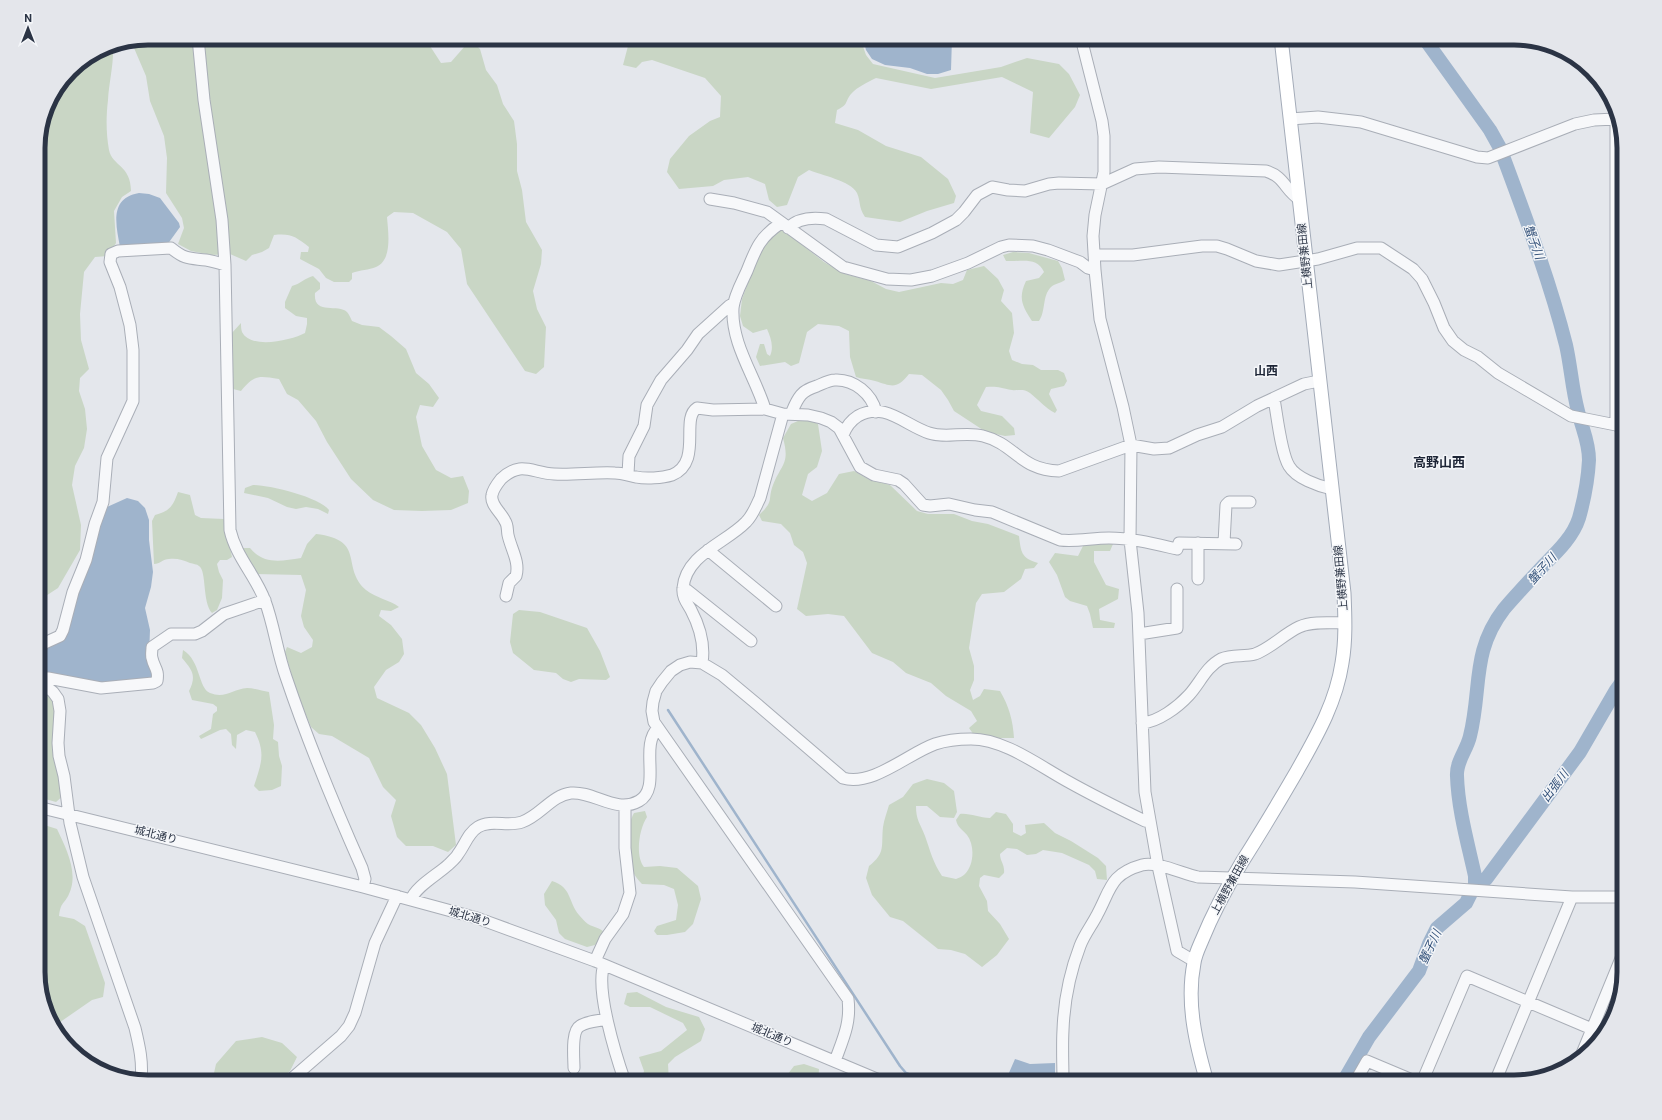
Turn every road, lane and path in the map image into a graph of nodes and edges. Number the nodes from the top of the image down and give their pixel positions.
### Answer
1 (199, 45) edge
2 (1083, 45) edge
3 (1282, 45) edge
4 (1290, 119) junction
5 (1612, 119) edge
6 (1616, 138) edge
7 (1102, 184) junction
8 (1617, 196) edge
9 (710, 199) dead end
10 (1299, 199) junction
11 (785, 225) junction
12 (1094, 255) junction
13 (1306, 261) junction
14 (225, 265) junction
15 (1095, 270) junction
16 (734, 303) junction
17 (1319, 381) junction
18 (1274, 398) junction
19 (765, 409) junction
20 (876, 412) junction
21 (787, 414) junction
22 (1617, 426) edge
23 (843, 435) junction
24 (1131, 445) junction
25 (628, 474) junction
26 (1332, 489) junction
27 (1250, 502) dead end
28 (1130, 540) junction
29 (1198, 543) junction
30 (1224, 543) junction
31 (1236, 544) dead end
32 (708, 550) junction
33 (1198, 579) dead end
34 (683, 589) junction
35 (1177, 589) dead end
36 (506, 596) dead end
37 (265, 600) junction
38 (776, 606) dead end
39 (1345, 623) junction
40 (1140, 634) junction
41 (751, 641) dead end
42 (45, 643) edge
43 (702, 663) junction
44 (45, 678) edge
45 (45, 685) edge
46 (1142, 723) junction
47 (658, 728) junction
48 (625, 805) junction
49 (45, 808) edge
50 (69, 814) junction
51 (1150, 822) junction
52 (1158, 866) junction
53 (1232, 878) junction
54 (363, 887) junction
55 (397, 896) junction
56 (1572, 897) junction
57 (1617, 897) edge
58 (411, 900) junction
59 (1194, 961) junction
60 (599, 963) junction
61 (1617, 968) edge
62 (1529, 1001) junction
63 (607, 1019) junction
64 (1592, 1029) junction
65 (1585, 1046) edge
66 (835, 1061) junction
67 (574, 1068) dead end
68 (142, 1074) edge
69 (296, 1075) edge
70 (623, 1075) edge
71 (868, 1075) edge
72 (1063, 1075) edge
73 (1204, 1075) edge
74 (1359, 1075) edge
75 (1400, 1075) edge
76 (1425, 1075) edge
77 (1498, 1075) edge

1 - 14 street
2 - 7 street
3 - 4 main road, 上横野兼田線
4 - 5 street
4 - 10 main road, 上横野兼田線
6 - 8 street
7 - 10 street
7 - 11 street
7 - 12 street
9 - 11 street
10 - 13 main road, 上横野兼田線
11 - 15 street
11 - 16 street
12 - 13 street
12 - 15 street
13 - 17 main road, 上横野兼田線
13 - 22 street
14 - 37 street
14 - 42 street
15 - 24 street
16 - 19 street
16 - 25 street
17 - 18 street
17 - 26 main road, 上横野兼田線
18 - 24 street
18 - 26 street
19 - 21 street
19 - 25 street
20 - 21 street
20 - 23 street
20 - 24 street
21 - 23 street
21 - 32 street
23 - 28 street
24 - 28 street
25 - 36 street
26 - 39 main road, 上横野兼田線
27 - 30 street
28 - 29 street
28 - 40 street
29 - 30 street
29 - 33 street
30 - 31 street
32 - 34 street
32 - 38 street
34 - 41 street
34 - 43 street
35 - 40 street
37 - 44 street
37 - 54 street
39 - 46 street
39 - 53 main road, 上横野兼田線
40 - 46 street
43 - 47 street
43 - 51 street
45 - 50 street
46 - 51 street
47 - 48 street
47 - 66 street
48 - 58 street
48 - 60 street
49 - 50 street, 城北通り
50 - 54 street, 城北通り
50 - 68 street
51 - 52 street
52 - 53 street
52 - 59 street
52 - 72 street
53 - 56 street
53 - 59 main road, 上横野兼田線
54 - 55 street, 城北通り
55 - 58 street, 城北通り
55 - 69 street
56 - 57 street
56 - 62 street
58 - 60 street, 城北通り
59 - 73 main road, 上横野兼田線
60 - 63 street
60 - 66 street, 城北通り
61 - 64 street
62 - 64 street
62 - 76 street
62 - 77 street
63 - 67 street
63 - 70 street
64 - 65 street
66 - 71 street, 城北通り
74 - 75 street

